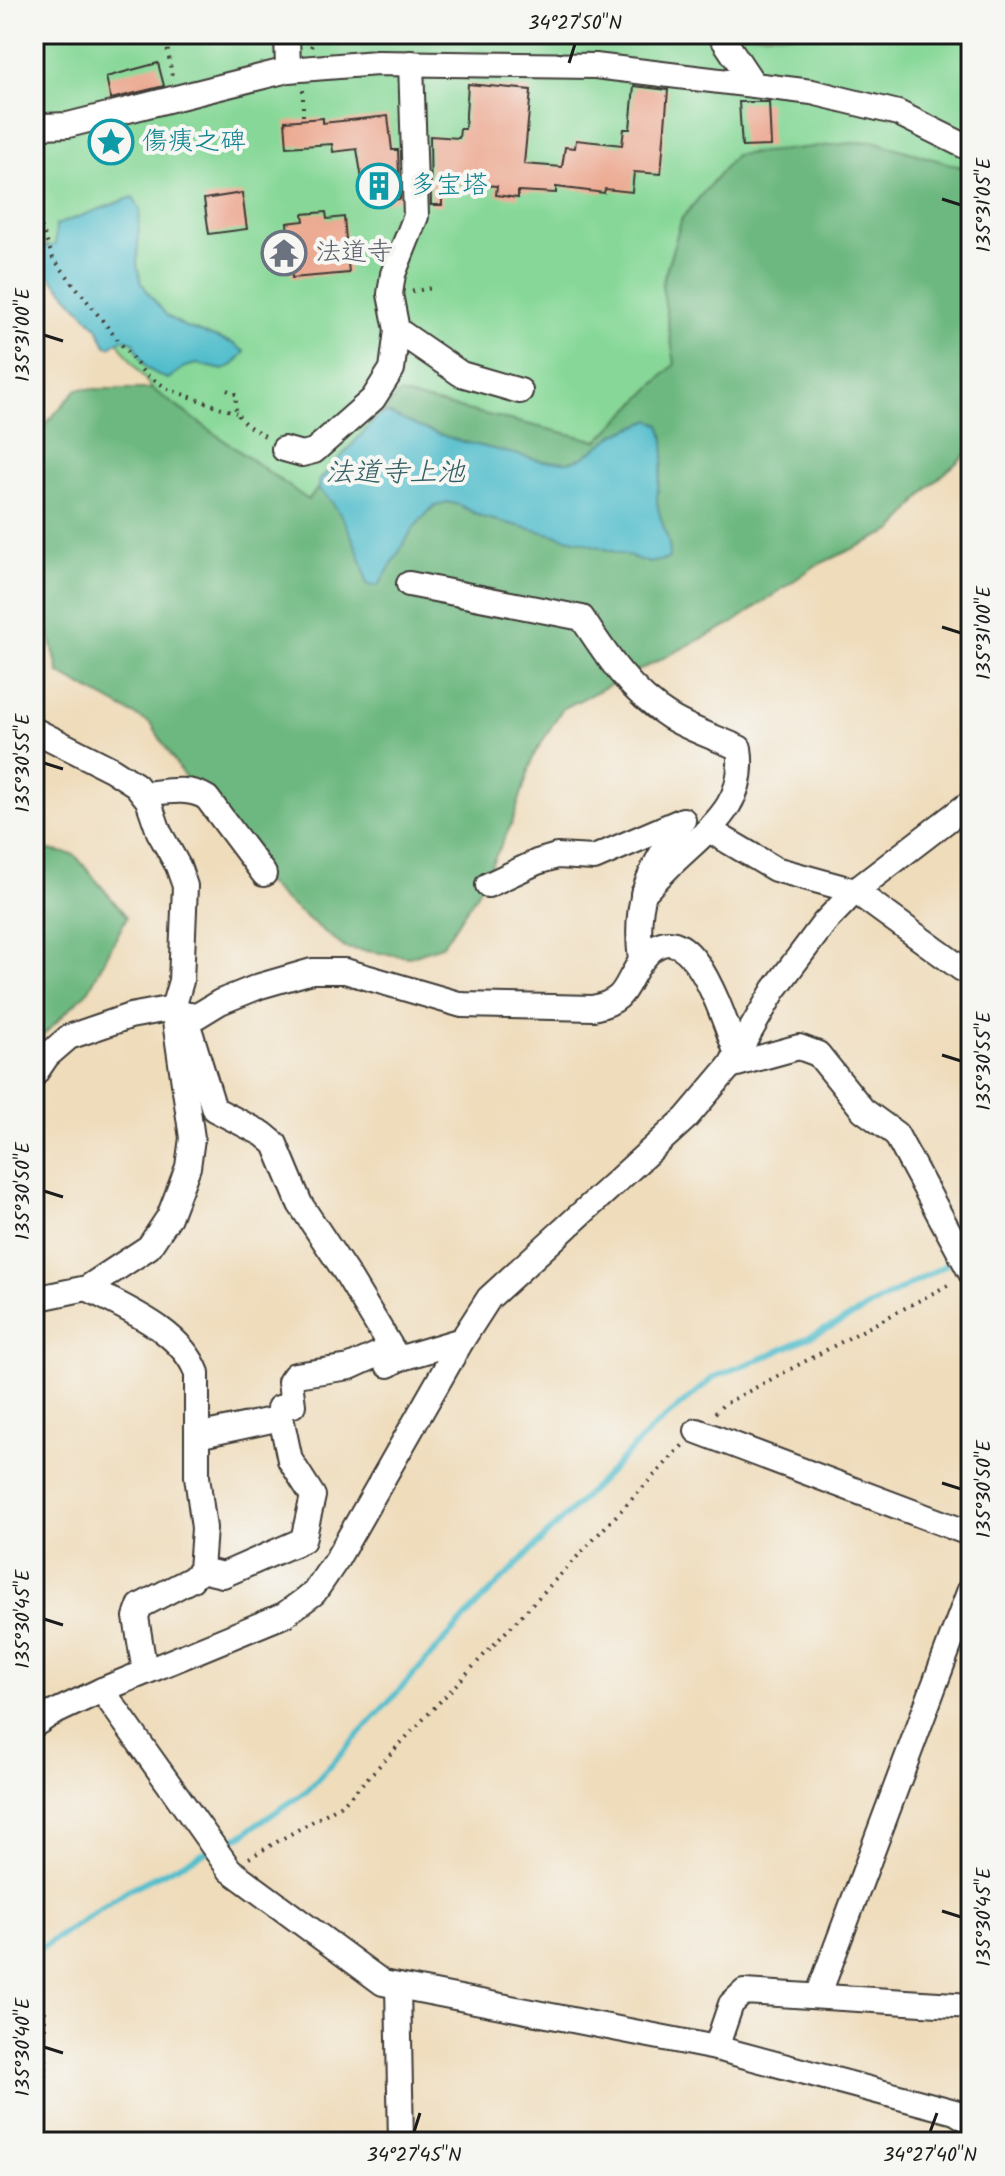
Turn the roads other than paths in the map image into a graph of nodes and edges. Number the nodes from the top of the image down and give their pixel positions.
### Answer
1 (287, 34) edge
2 (720, 34) edge
3 (411, 63) junction
4 (295, 78) junction
5 (754, 85) junction
6 (34, 123) edge
7 (971, 149) edge
8 (397, 330) junction
9 (520, 391) dead end
10 (284, 449) road end
11 (409, 584) dead end
12 (34, 730) edge
13 (144, 794) junction
14 (971, 802) edge
15 (709, 830) junction
16 (264, 874) dead end
17 (488, 885) dead end
18 (855, 891) junction
19 (643, 894) junction
20 (641, 961) junction
21 (962, 969) dead end
22 (179, 1011) junction
23 (734, 1060) junction
24 (34, 1075) edge
25 (971, 1273) edge
26 (87, 1288) junction
27 (34, 1299) edge
28 (462, 1340) junction
29 (398, 1359) junction
30 (281, 1418) junction
31 (697, 1431) road end
32 (197, 1436) junction
33 (971, 1534) edge
34 (201, 1570) junction
35 (971, 1587) edge
36 (145, 1672) junction
37 (102, 1690) junction
38 (34, 1725) edge
39 (398, 1986) junction
40 (818, 1996) junction
41 (971, 2006) edge
42 (716, 2048) junction
43 (970, 2121) edge
44 (401, 2142) edge

1 - 4 street
2 - 5 street
3 - 4 street
3 - 5 street
3 - 8 street
4 - 6 street
5 - 7 street
8 - 9 street
8 - 10 street
11 - 15 street
12 - 13 street
13 - 16 street
13 - 22 street
14 - 18 street
15 - 18 street
15 - 19 street
17 - 19 street
18 - 21 street
18 - 23 street
19 - 20 street
20 - 22 street
20 - 23 street
22 - 24 street
22 - 26 street
22 - 29 street
23 - 25 street
23 - 28 street
26 - 27 street
26 - 32 street
28 - 29 street
28 - 36 street
29 - 30 street
30 - 32 street
30 - 34 street
31 - 33 street
32 - 34 street
34 - 36 street
35 - 40 street
36 - 37 street
37 - 38 street
37 - 39 street
39 - 42 street
39 - 44 street
40 - 41 street
40 - 42 street
42 - 43 street

